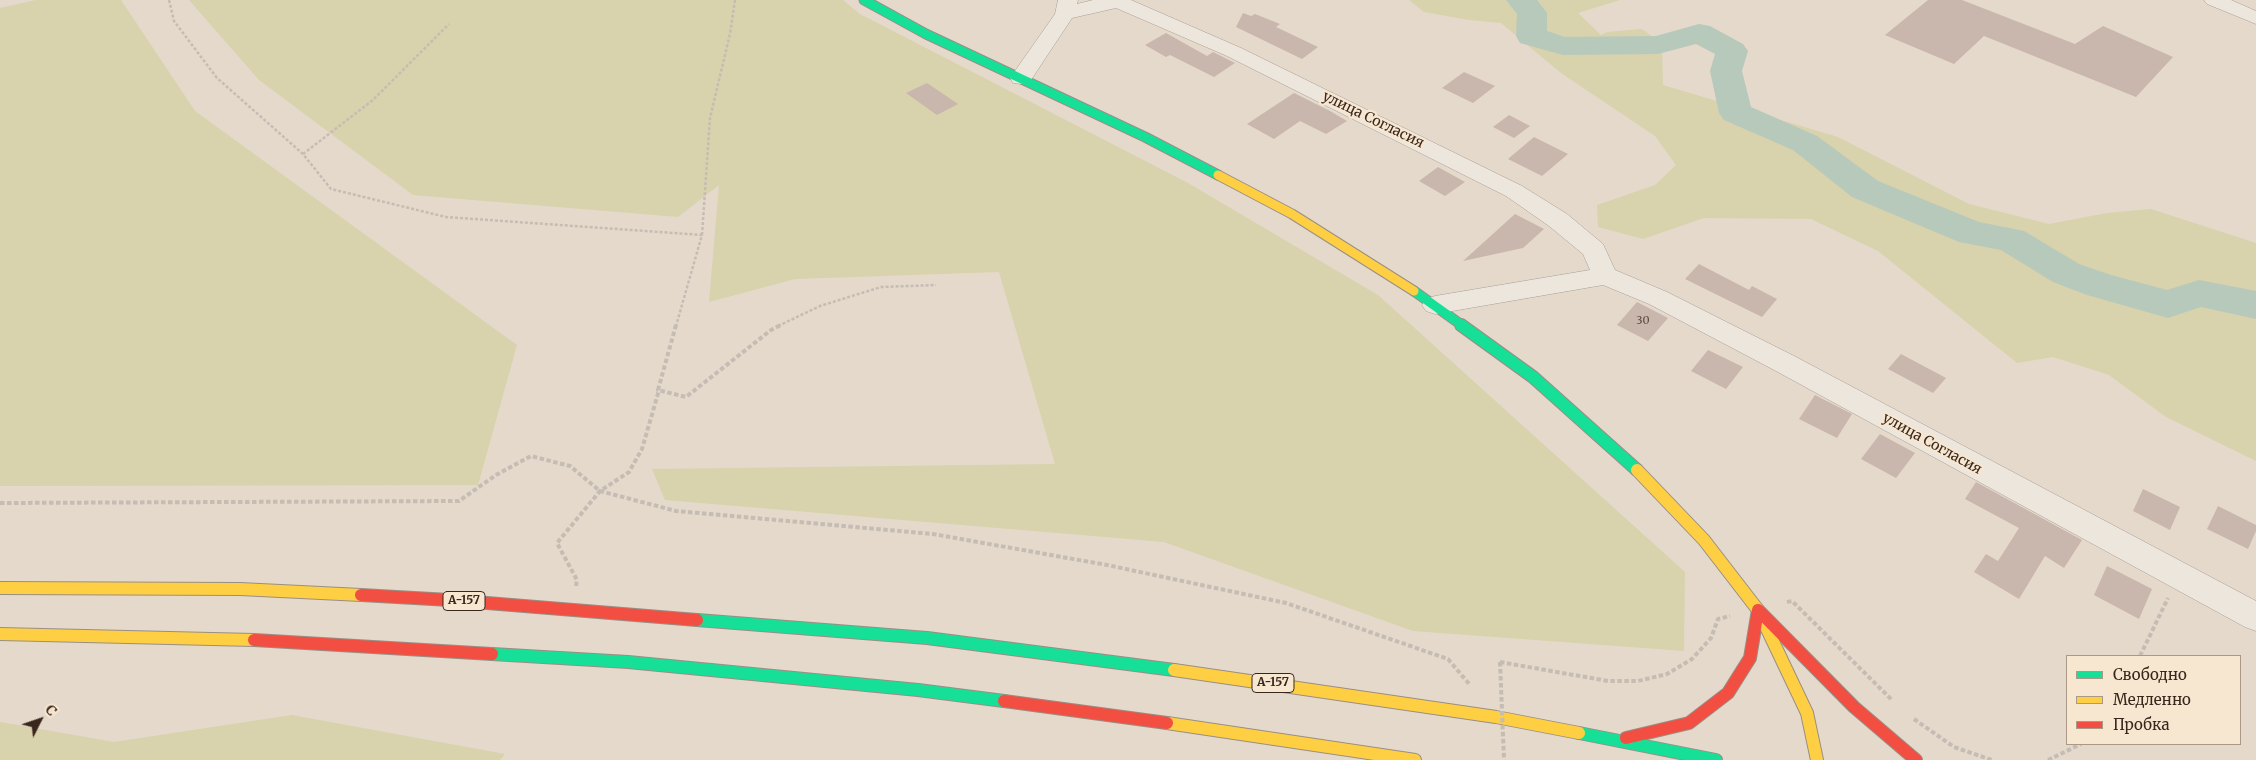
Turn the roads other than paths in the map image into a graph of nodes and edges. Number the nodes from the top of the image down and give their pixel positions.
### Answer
1 (864, 0) edge
2 (2214, 0) edge
3 (1117, 1) edge
4 (1067, 7) edge
5 (2256, 18) edge
6 (1021, 78) junction
7 (1605, 276) junction
8 (1435, 305) junction
9 (0, 588) edge
10 (1758, 610) junction
11 (2256, 617) edge
12 (0, 634) edge
13 (64, 634) junction
14 (0, 639) edge
15 (1617, 740) junction
16 (1416, 760) edge
17 (1716, 760) edge
18 (1817, 760) edge
19 (1916, 760) edge

1 - 6 main road
2 - 5 street
3 - 4 street
3 - 7 street, улица Согласия
4 - 6 street
6 - 8 main road
7 - 8 street
7 - 11 street, улица Согласия
8 - 10 main road
9 - 15 main road, А-157
10 - 15 main road
10 - 18 main road
10 - 19 main road
12 - 13 main road
13 - 14 main road
13 - 16 main road
15 - 17 main road, А-157

